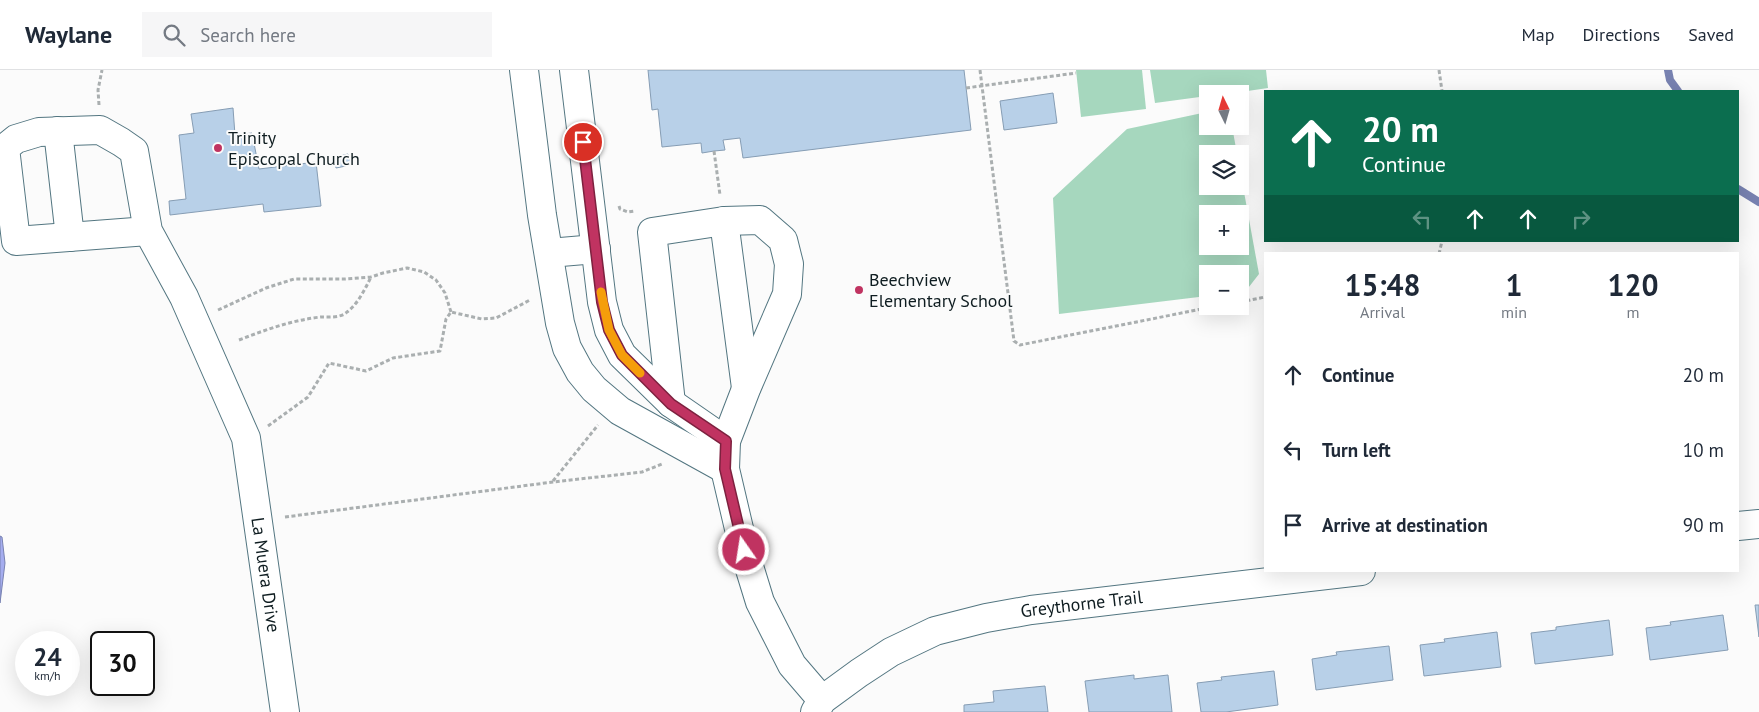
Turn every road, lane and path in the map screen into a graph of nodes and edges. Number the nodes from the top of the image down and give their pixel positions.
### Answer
1 (102, 70) edge
2 (524, 70) edge
3 (574, 70) edge
4 (980, 70) edge
5 (1439, 70) edge
6 (1076, 73) dead end
7 (982, 86) junction
8 (966, 88) dead end
9 (1442, 90) edge
10 (100, 130) junction
11 (58, 131) junction
12 (714, 151) dead end
13 (723, 210) junction
14 (148, 230) junction
15 (70, 236) junction
16 (596, 249) junction
17 (549, 253) junction
18 (371, 277) junction
19 (1264, 297) edge
20 (536, 298) dead end
21 (1249, 300) edge
22 (1199, 310) edge
23 (451, 312) junction
24 (195, 323) junction
25 (239, 340) dead end
26 (746, 389) junction
27 (671, 404) junction
28 (599, 420) dead end
29 (247, 439) junction
30 (726, 441) junction
31 (695, 452) junction
32 (725, 469) junction
33 (553, 482) junction
34 (258, 521) junction
35 (1759, 524) edge
36 (1739, 526) edge
37 (1353, 572) edge
38 (818, 706) edge
39 (286, 712) edge

1 - 10 path
2 - 17 street
3 - 16 street
4 - 7 path
5 - 9 path
6 - 7 path
7 - 8 path
7 - 22 path
10 - 11 street
10 - 14 street, La Muera Drive
11 - 15 street
11 - 15 street
12 - 13 path
13 - 26 street
13 - 26 street
13 - 27 street
14 - 15 street
14 - 24 street, La Muera Drive
16 - 17 street
16 - 27 street
17 - 31 street
18 - 23 path
18 - 24 path
18 - 25 path
19 - 21 path
20 - 23 path
23 - 29 path
24 - 29 street, La Muera Drive
26 - 30 street
27 - 30 street
28 - 33 path
29 - 34 street, La Muera Drive
30 - 32 street
31 - 32 street
31 - 33 path
32 - 38 street
33 - 34 path
34 - 39 street, La Muera Drive
35 - 36 street
37 - 38 street, Greythorne Trail

